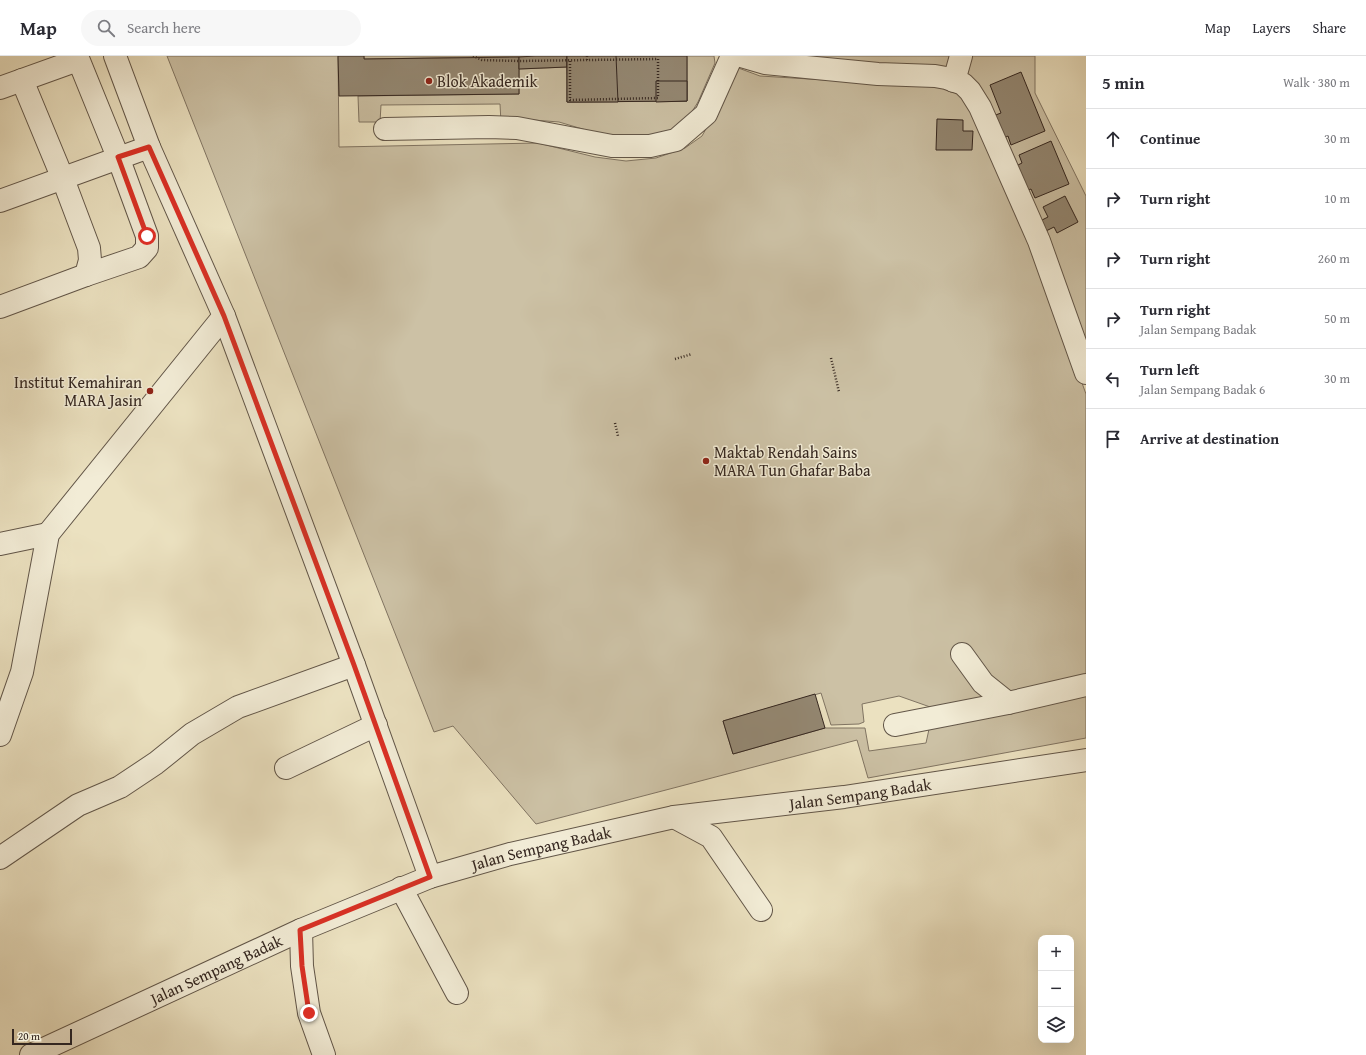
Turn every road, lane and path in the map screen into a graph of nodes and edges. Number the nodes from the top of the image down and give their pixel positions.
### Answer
1 (115, 56) edge
2 (473, 56) edge
3 (587, 56) edge
4 (732, 56) edge
5 (741, 56) edge
6 (961, 56) edge
7 (78, 58) edge
8 (570, 61) junction
9 (587, 61) junction
10 (22, 80) junction
11 (954, 81) junction
12 (0, 88) edge
13 (385, 129) dead end
14 (149, 147) junction
15 (118, 157) junction
16 (63, 179) junction
17 (0, 201) edge
18 (86, 275) junction
19 (0, 307) edge
20 (224, 316) junction
21 (692, 354) dead end
22 (831, 358) dead end
23 (675, 359) dead end
24 (1086, 373) edge
25 (840, 392) dead end
26 (615, 423) dead end
27 (618, 436) dead end
28 (48, 534) junction
29 (0, 544) edge
30 (962, 654) dead end
31 (354, 665) junction
32 (1086, 685) edge
33 (1008, 703) junction
34 (376, 725) junction
35 (895, 725) dead end
36 (0, 735) edge
37 (1086, 760) edge
38 (286, 768) dead end
39 (674, 817) junction
40 (0, 858) edge
41 (430, 877) junction
42 (401, 888) junction
43 (762, 910) dead end
44 (300, 930) junction
45 (457, 993) dead end
46 (30, 1055) edge
47 (324, 1055) edge

1 - 14 street
2 - 8 path
3 - 9 path
4 - 13 street
5 - 11 street
6 - 11 street
7 - 10 street
7 - 15 street
8 - 9 path
8 - 9 path
10 - 12 street
10 - 16 street
11 - 24 street
14 - 15 street
14 - 20 street
15 - 16 street
15 - 18 street
16 - 17 street
16 - 18 street
18 - 19 street
20 - 28 street
20 - 31 street
21 - 23 path
22 - 25 path
26 - 27 path
28 - 29 street
28 - 36 street
30 - 33 street
31 - 34 street
31 - 40 street
32 - 33 street
33 - 35 street
34 - 38 street
34 - 41 street
37 - 39 street, Jalan Sempang Badak
39 - 41 street, Jalan Sempang Badak
39 - 43 street
41 - 42 street, Jalan Sempang Badak
42 - 44 street, Jalan Sempang Badak
42 - 45 street
44 - 46 street, Jalan Sempang Badak
44 - 47 street

